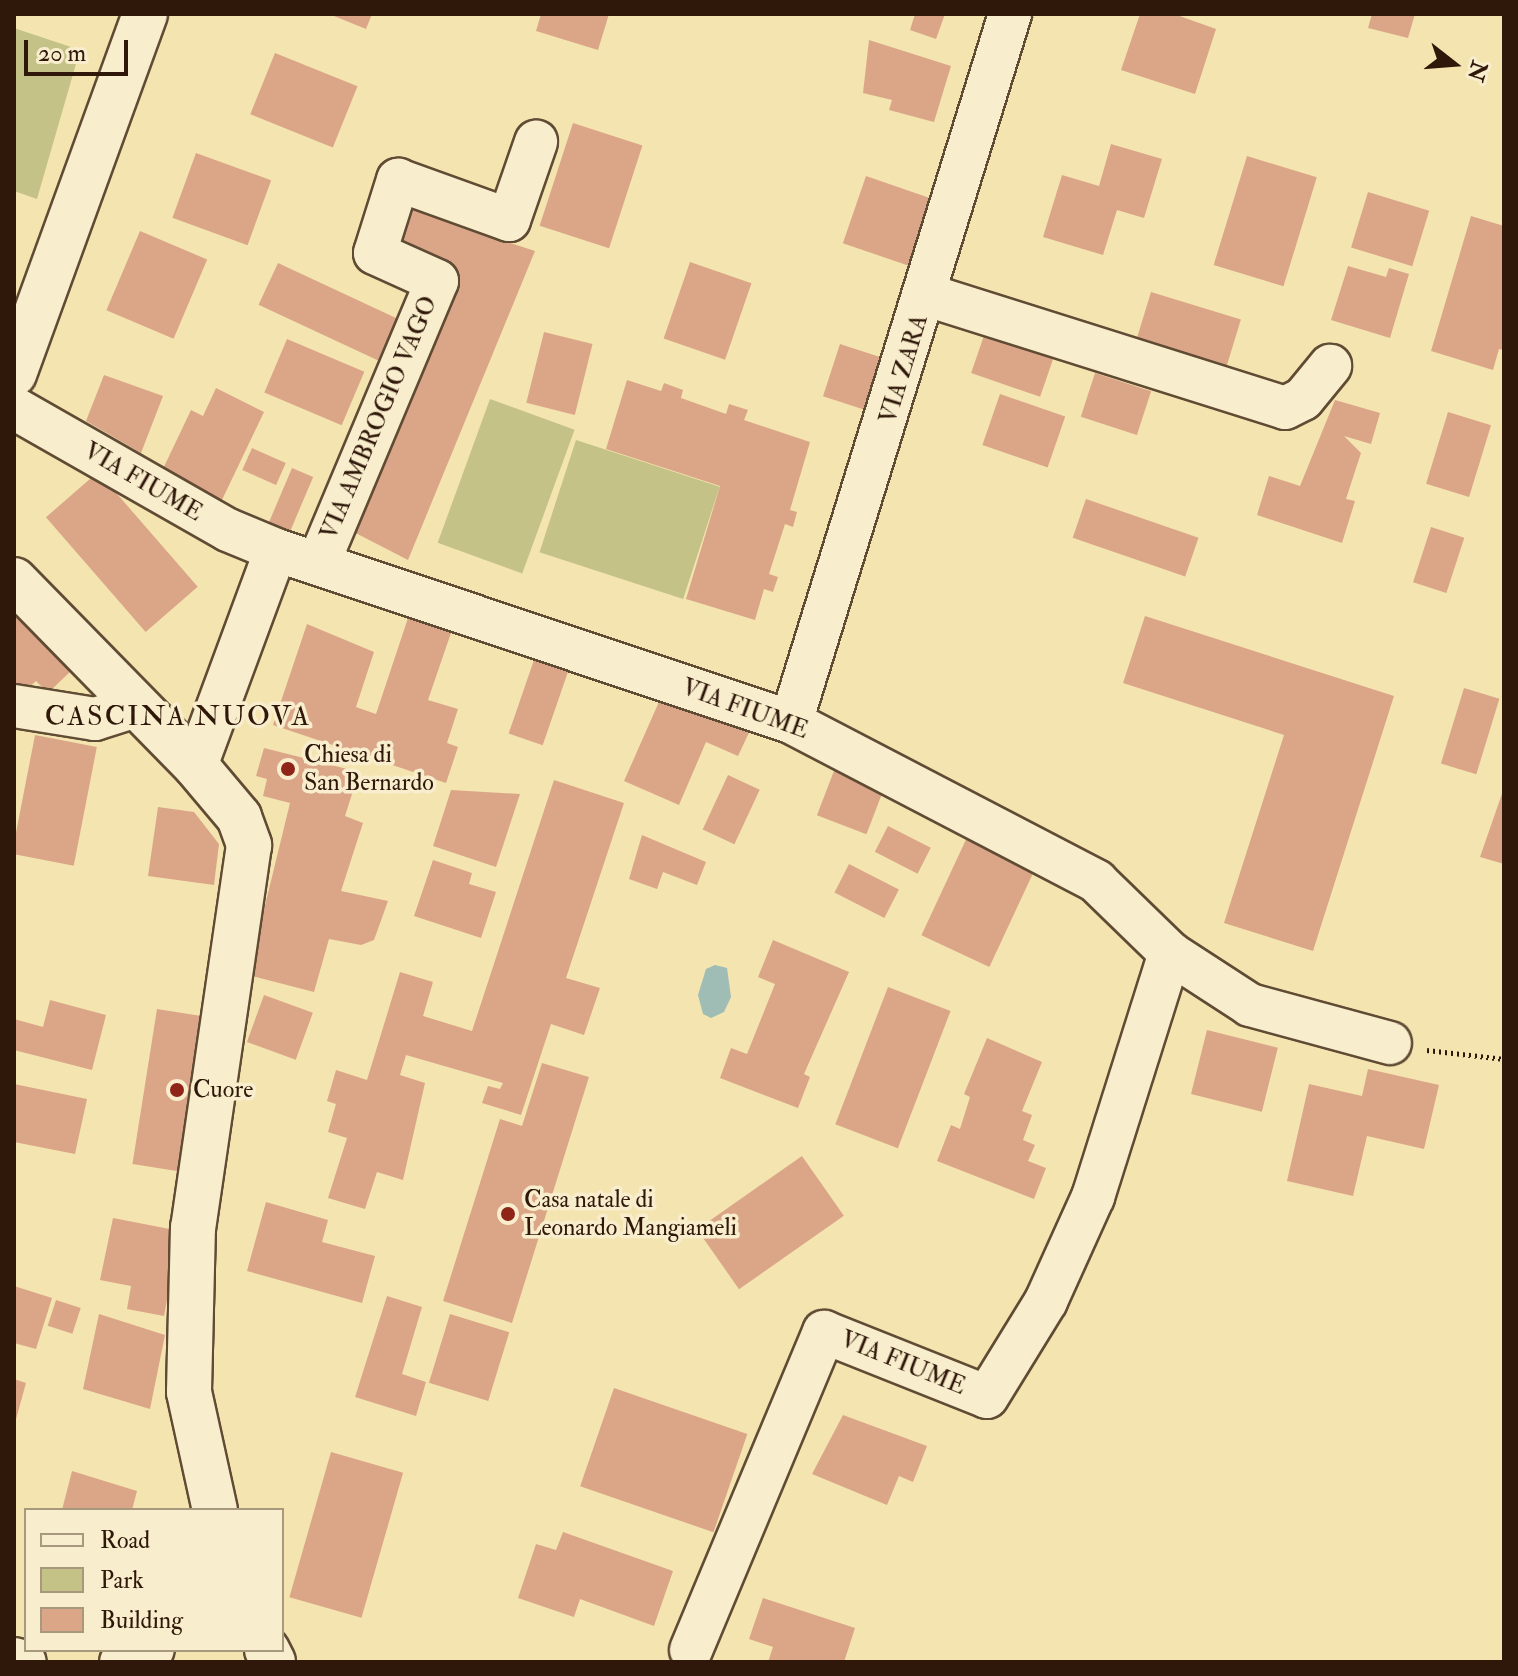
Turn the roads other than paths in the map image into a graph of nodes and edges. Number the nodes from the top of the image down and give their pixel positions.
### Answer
1 (145, 14) edge
2 (1010, 14) edge
3 (536, 142) dead end
4 (927, 295) junction
5 (1330, 366) dead end
6 (14, 374) edge
7 (14, 408) edge
8 (276, 550) junction
9 (318, 564) junction
10 (14, 580) edge
11 (14, 706) edge
12 (136, 706) junction
13 (791, 722) junction
14 (196, 766) junction
15 (1170, 953) junction
16 (1390, 1043) road end
17 (215, 1508) edge
18 (691, 1650) dead end
19 (148, 1652) edge
20 (14, 1659) edge
21 (25, 1662) edge
22 (121, 1662) edge

1 - 6 street
2 - 4 street, VIA ZARA
3 - 9 street, VIA AMBROGIO VAGO
4 - 5 street
4 - 13 street, VIA ZARA
7 - 8 street, VIA FIUME
8 - 9 street, VIA FIUME
8 - 14 street
9 - 13 street, VIA FIUME
10 - 12 street
11 - 12 street
12 - 14 street
13 - 15 street, VIA FIUME
14 - 17 street
15 - 16 street, VIA FIUME
15 - 18 street, VIA FIUME
19 - 22 street
20 - 21 street

